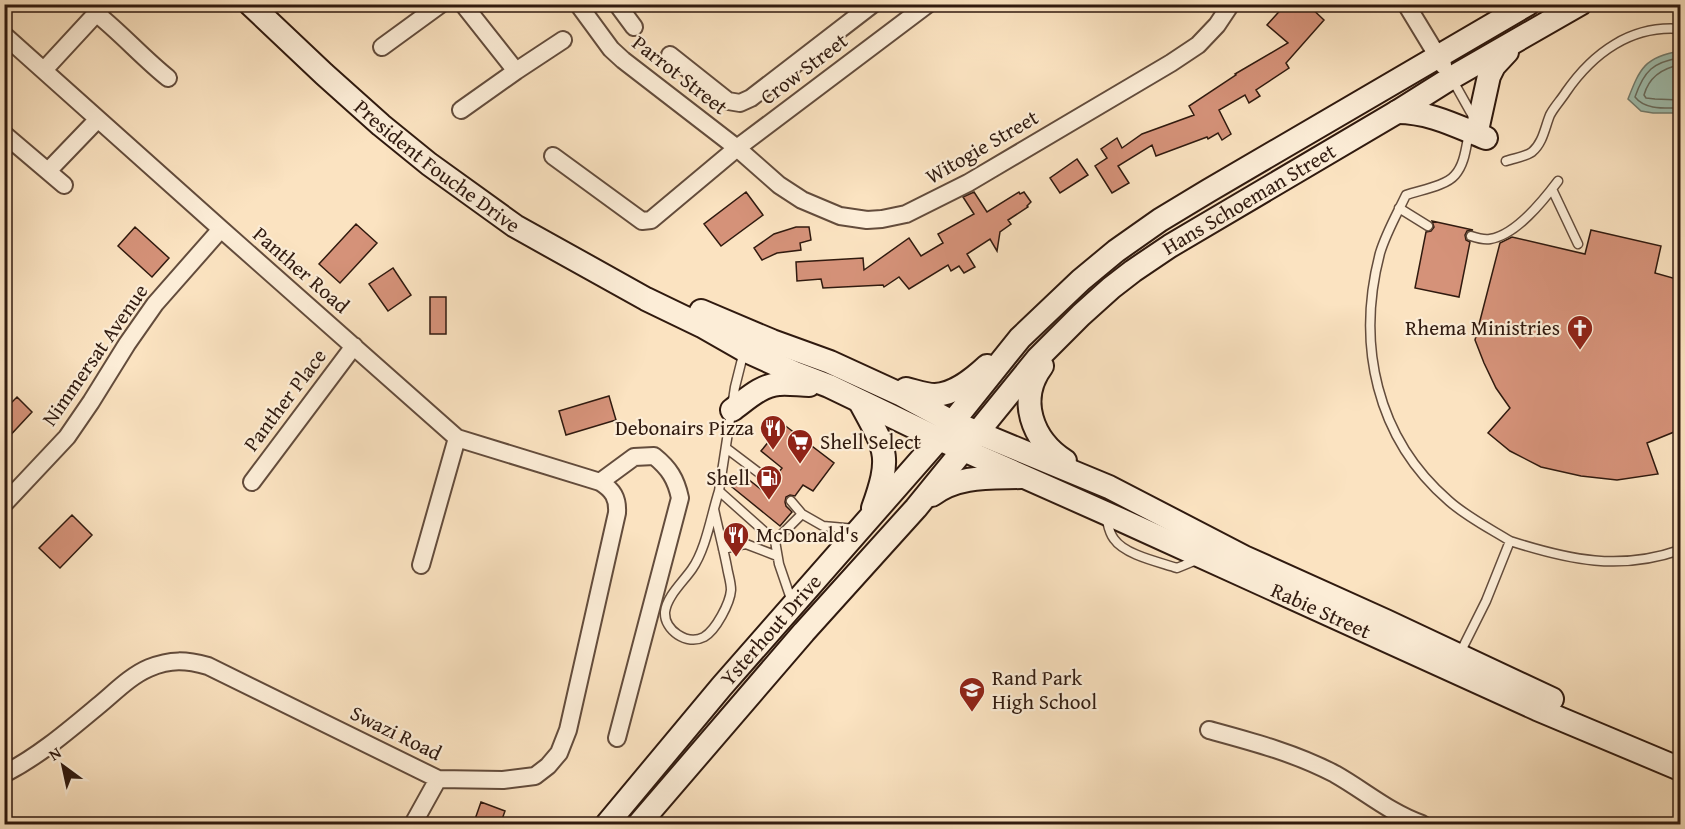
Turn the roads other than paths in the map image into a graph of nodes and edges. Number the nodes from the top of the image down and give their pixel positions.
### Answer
1 (237, 4) edge
2 (250, 4) edge
3 (441, 4) edge
4 (463, 4) edge
5 (617, 4) edge
6 (873, 4) edge
7 (928, 4) edge
8 (1231, 4) edge
9 (1406, 4) edge
10 (1528, 4) edge
11 (1580, 4) edge
12 (580, 6) edge
13 (101, 9) edge
14 (634, 27) dead end
15 (1680, 29) edge
16 (276, 31) junction
17 (4, 35) edge
18 (563, 40) dead end
19 (1519, 40) junction
20 (382, 47) dead end
21 (670, 56) dead end
22 (1438, 57) junction
23 (44, 70) junction
24 (516, 71) junction
25 (168, 78) dead end
26 (1451, 78) junction
27 (461, 110) dead end
28 (1397, 112) junction
29 (98, 119) junction
30 (1478, 132) junction
31 (4, 134) edge
32 (736, 148) junction
33 (553, 156) dead end
34 (1506, 161) dead end
35 (48, 171) junction
36 (1558, 181) dead end
37 (64, 185) dead end
38 (1552, 189) junction
39 (1400, 208) junction
40 (1428, 226) dead end
41 (221, 230) junction
42 (1471, 236) dead end
43 (1578, 244) dead end
44 (1081, 315) junction
45 (1020, 338) junction
46 (748, 341) junction
47 (354, 346) junction
48 (872, 382) junction
49 (829, 386) junction
50 (860, 402) junction
51 (732, 410) junction
52 (946, 431) junction
53 (457, 438) junction
54 (971, 441) junction
55 (726, 448) junction
56 (1026, 477) junction
57 (252, 482) dead end
58 (600, 482) junction
59 (771, 482) dead end
60 (1109, 487) junction
61 (719, 491) junction
62 (791, 501) dead end
63 (4, 504) edge
64 (916, 508) junction
65 (714, 509) junction
66 (802, 514) junction
67 (864, 525) junction
68 (775, 541) junction
69 (1510, 541) junction
70 (723, 549) junction
71 (1680, 549) edge
72 (777, 556) junction
73 (421, 565) dead end
74 (793, 606) junction
75 (1458, 655) junction
76 (1209, 730) dead end
77 (617, 738) dead end
78 (1680, 763) edge
79 (1680, 769) edge
80 (4, 774) edge
81 (438, 779) junction
82 (413, 825) edge
83 (607, 825) edge
84 (639, 825) edge
85 (1422, 825) edge

1 - 16 main road, President Fouche Drive
2 - 16 main road, President Fouche Drive
3 - 20 street
4 - 24 street
5 - 14 street
6 - 21 street
7 - 32 street, Crow Street
8 - 32 street, Witogie Street
9 - 22 street
10 - 22 main road, Hans Schoeman Street
11 - 19 main road, Hans Schoeman Street
12 - 32 street, Parrot Street
13 - 23 street
13 - 25 street
15 - 34 lane
16 - 46 main road, President Fouche Drive
17 - 23 street, Panther Road
18 - 24 street
19 - 26 main road, Hans Schoeman Street
19 - 30 main road
22 - 26 street
22 - 45 main road, Hans Schoeman Street
23 - 29 street, Panther Road
24 - 27 street
26 - 28 main road, Hans Schoeman Street
26 - 30 lane
28 - 30 main road
28 - 44 main road, Hans Schoeman Street
29 - 35 street
29 - 41 street, Panther Road
30 - 39 lane
31 - 35 street
32 - 33 street, Crow Street
35 - 37 street
36 - 38 lane
38 - 42 lane
38 - 43 lane
39 - 40 lane
39 - 69 lane
41 - 47 street, Panther Road
41 - 63 street, Nimmersat Avenue
44 - 54 main road, Hans Schoeman Street
44 - 60 main road
45 - 48 main road
45 - 52 main road, Hans Schoeman Street
46 - 48 main road, President Fouche Drive
46 - 49 main road, President Fouche Drive
46 - 51 lane
47 - 53 street, Panther Road
47 - 57 street, Panther Place
48 - 52 main road, President Fouche Drive
49 - 50 main road, President Fouche Drive
49 - 51 main road
50 - 52 main road, President Fouche Drive
50 - 67 main road
51 - 55 lane
52 - 54 main road
52 - 67 main road, Ysterhout Drive
53 - 58 street, Panther Road
53 - 73 street
54 - 56 main road, Rabie Street
54 - 60 main road, Rabie Street
54 - 64 main road, Ysterhout Drive
55 - 59 lane
55 - 61 lane
56 - 64 main road
56 - 79 main road, Rabie Street
58 - 77 street
58 - 81 street, Swazi Road
60 - 75 main road, Rabie Street
61 - 65 lane
61 - 68 lane
62 - 66 lane
64 - 84 main road, Ysterhout Drive
65 - 70 lane
65 - 70 lane
66 - 67 lane
66 - 68 lane
67 - 74 main road, Ysterhout Drive
68 - 72 lane
69 - 71 lane
69 - 75 lane
70 - 72 lane
72 - 74 lane
74 - 83 main road, Ysterhout Drive
75 - 78 main road, Rabie Street
76 - 85 street
80 - 81 street, Swazi Road
81 - 82 street

